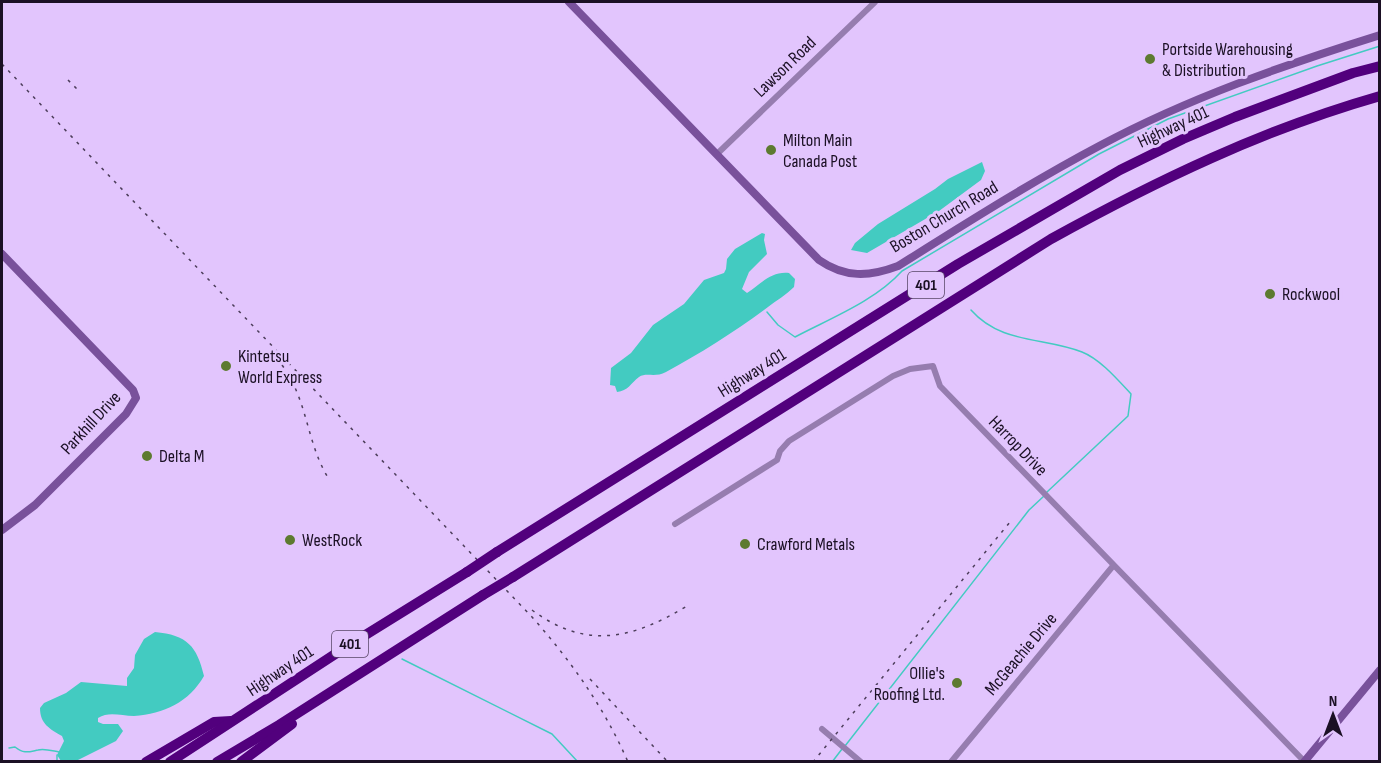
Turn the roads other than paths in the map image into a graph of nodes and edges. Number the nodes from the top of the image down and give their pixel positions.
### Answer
1 (569, 2) edge
2 (875, 2) edge
3 (1380, 35) edge
4 (1380, 66) edge
5 (1380, 96) edge
6 (717, 154) junction
7 (2, 254) edge
8 (675, 524) dead end
9 (2, 530) edge
10 (1113, 566) junction
11 (1380, 670) edge
12 (303, 710) junction
13 (235, 720) junction
14 (822, 729) dead end
15 (1304, 761) edge
16 (146, 762) edge
17 (170, 762) edge
18 (217, 762) edge
19 (241, 762) edge
20 (861, 762) edge
21 (951, 762) edge

1 - 6 street, Boston Church Road
2 - 6 street, Lawson Road
3 - 6 street, Boston Church Road
4 - 13 highway, Highway 401 / 401, bridge
5 - 12 highway, 401, bridge
7 - 9 street, Parkhill Drive
8 - 10 street, Harrop Drive
10 - 15 street, Harrop Drive
10 - 21 street, McGeachie Drive
11 - 15 street
12 - 18 highway, 401
12 - 19 highway
13 - 16 highway
13 - 17 highway, Highway 401 / 401
14 - 20 street

